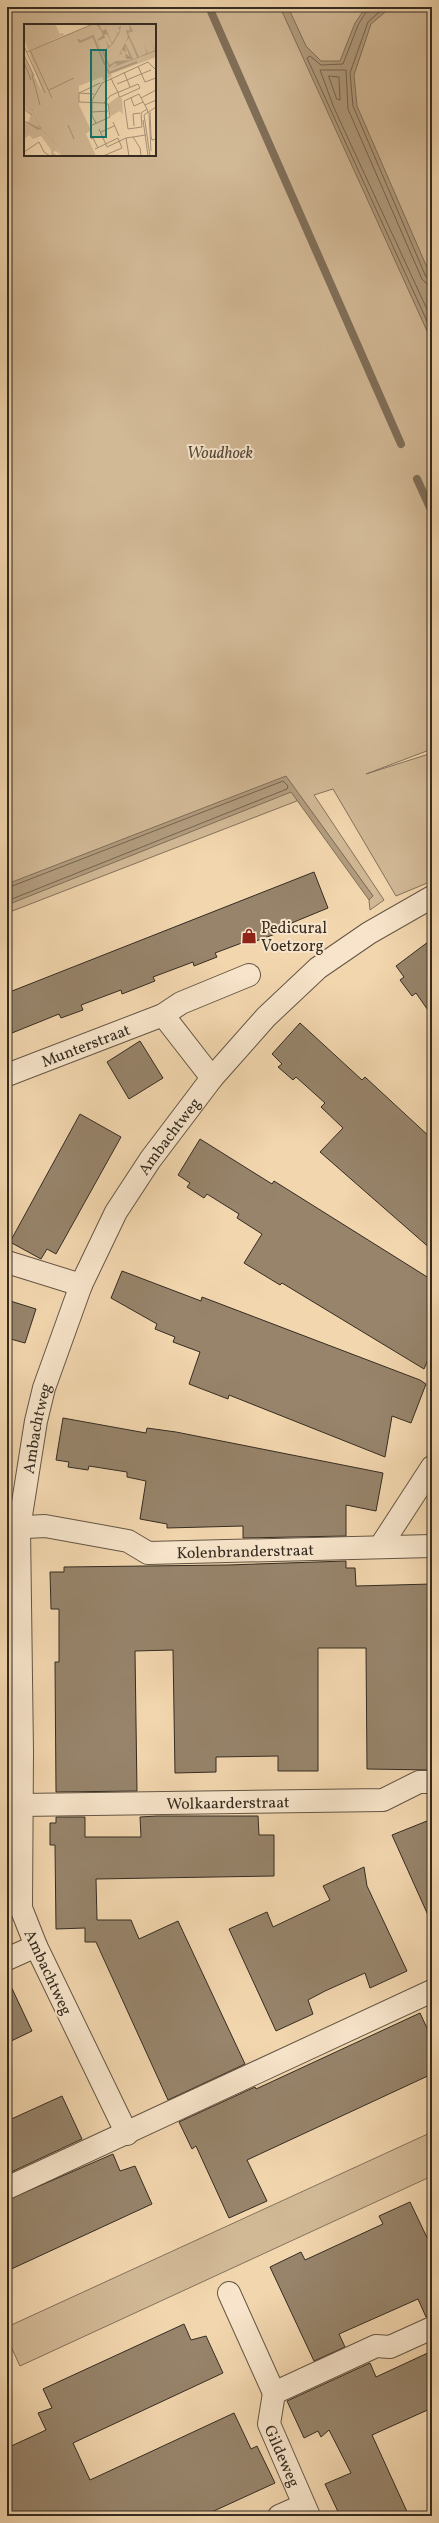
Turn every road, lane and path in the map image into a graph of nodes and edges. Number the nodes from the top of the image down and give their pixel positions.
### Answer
1 (432, 897) edge
2 (249, 975) dead end
3 (163, 1015) junction
4 (7, 1075) edge
5 (212, 1078) junction
6 (7, 1262) edge
7 (81, 1285) junction
8 (432, 1467) edge
9 (13, 1528) edge
10 (432, 1546) edge
11 (380, 1548) junction
12 (14, 1752) edge
13 (432, 1782) edge
14 (20, 1805) junction
15 (36, 1946) junction
16 (7, 1959) edge
17 (432, 1991) edge
18 (127, 2134) junction
19 (7, 2188) edge
20 (229, 2293) dead end
21 (432, 2328) edge
22 (274, 2393) junction
23 (306, 2510) edge
24 (280, 2516) edge

1 - 5 street, Ambachtweg
2 - 3 street, Munterstraat
3 - 4 street, Munterstraat
3 - 5 street
5 - 7 street, Ambachtweg
6 - 7 street
7 - 9 street, Ambachtweg
8 - 11 street
9 - 11 street, Kolenbranderstraat
9 - 12 street, Ambachtweg
10 - 11 street, Kolenbranderstraat
12 - 14 street, Ambachtweg
13 - 14 street, Wolkaarderstraat
14 - 15 street, Ambachtweg
15 - 16 street
15 - 18 street, Ambachtweg
17 - 18 street
18 - 19 street
20 - 22 street
21 - 22 street
22 - 23 street, Gildeweg
23 - 24 street

